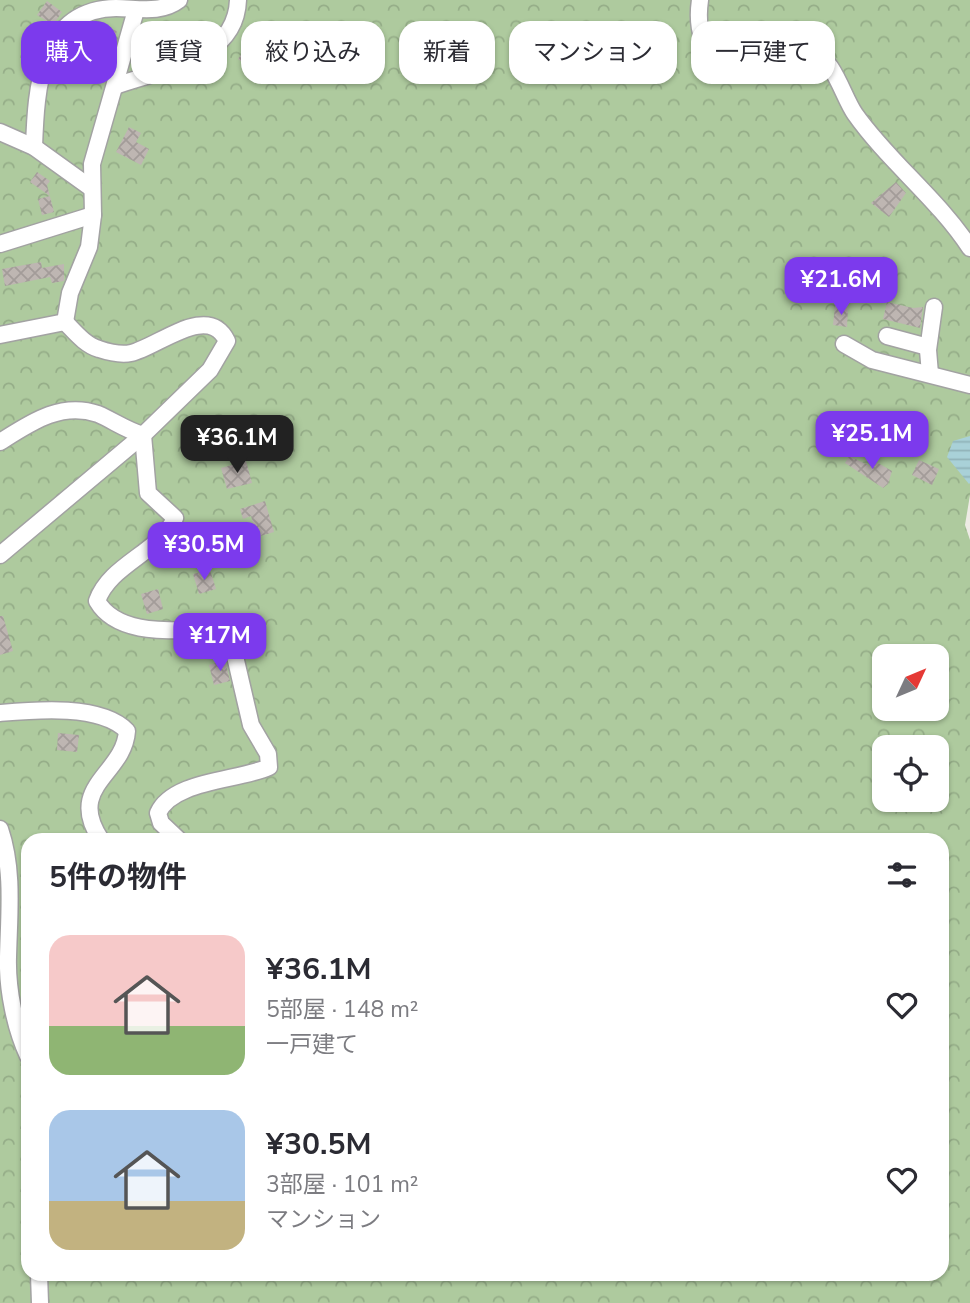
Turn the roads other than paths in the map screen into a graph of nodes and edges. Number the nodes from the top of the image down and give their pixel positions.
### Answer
1 (179, 0) edge
2 (238, 0) edge
3 (700, 0) edge
4 (136, 10) junction
5 (115, 86) junction
6 (0, 132) edge
7 (34, 147) junction
8 (91, 188) junction
9 (93, 215) junction
10 (0, 244) edge
11 (970, 248) edge
12 (934, 307) dead end
13 (65, 322) junction
14 (0, 335) edge
15 (887, 336) dead end
16 (844, 344) dead end
17 (928, 347) junction
18 (930, 374) junction
19 (970, 385) edge
20 (143, 435) junction
21 (0, 442) edge
22 (0, 555) edge
23 (0, 713) edge
24 (0, 829) edge
25 (96, 833) edge
26 (172, 833) edge
27 (4, 960) edge
28 (21, 1041) edge
29 (39, 1281) edge
30 (40, 1303) edge

1 - 4 street
2 - 5 street
3 - 11 street
4 - 5 street
4 - 7 street
5 - 8 street
6 - 7 street
7 - 8 street
8 - 9 street
9 - 10 street
9 - 13 street
12 - 17 street
13 - 14 street
13 - 20 street
15 - 17 street
16 - 18 street
17 - 18 street
18 - 19 street
20 - 21 street
20 - 22 street
20 - 26 street
23 - 25 street
24 - 27 street
27 - 28 street
29 - 30 street

